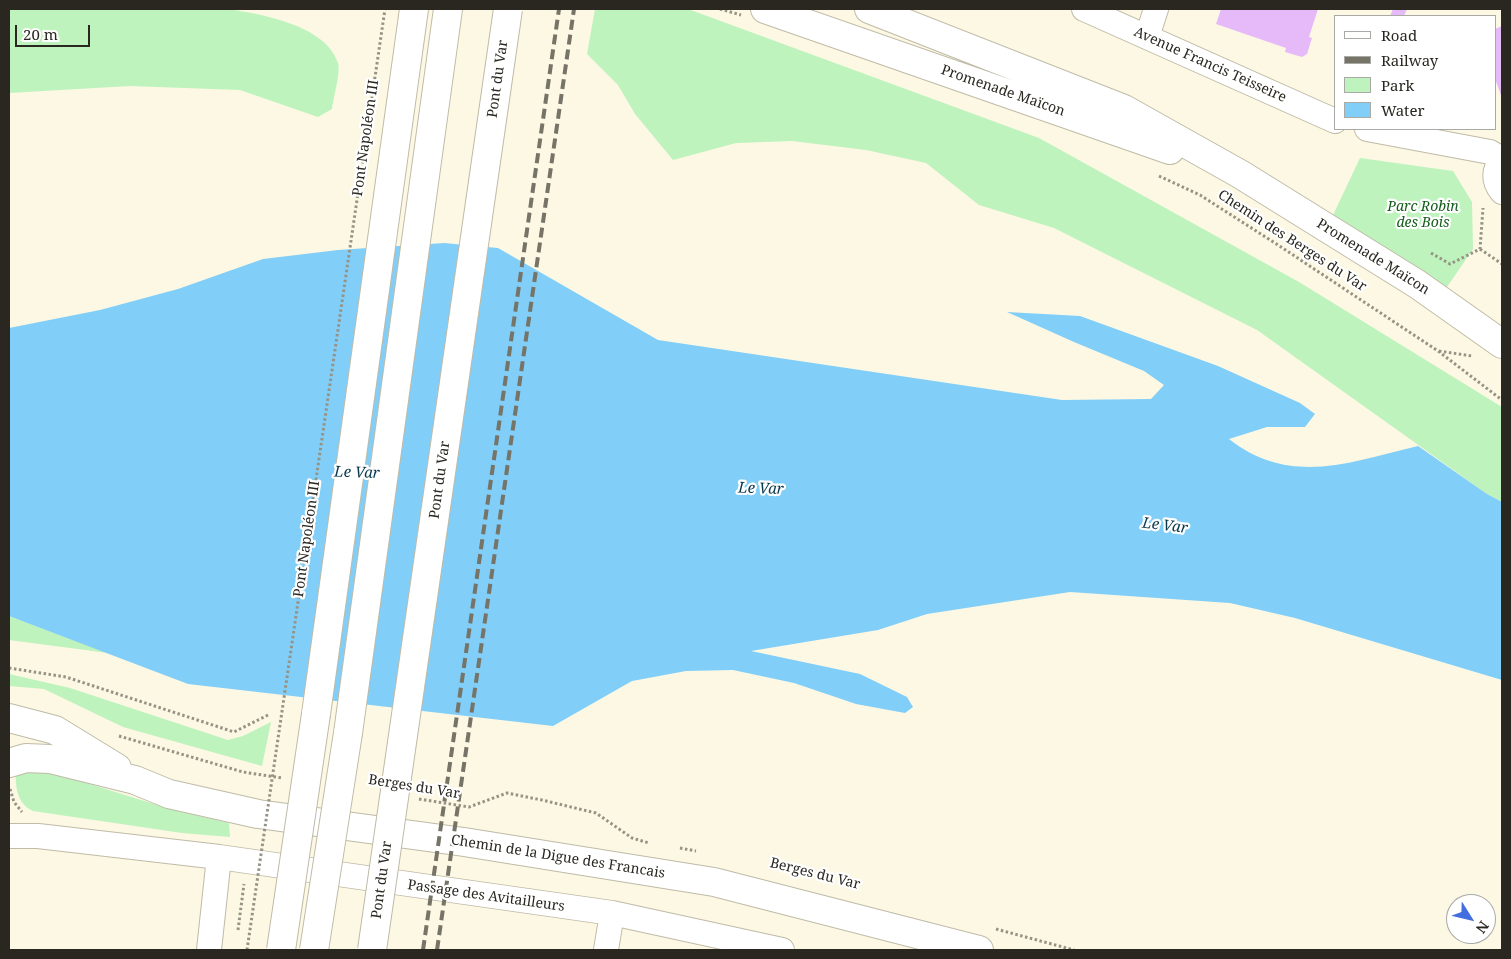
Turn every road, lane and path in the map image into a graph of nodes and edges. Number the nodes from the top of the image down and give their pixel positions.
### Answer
1 (385, 9) edge
2 (414, 9) edge
3 (448, 9) edge
4 (508, 9) edge
5 (765, 9) edge
6 (869, 9) edge
7 (1084, 9) edge
8 (1156, 9) edge
9 (1146, 36) junction
10 (1334, 121) edge
11 (1372, 130) edge
12 (1502, 159) edge
13 (1240, 174) junction
14 (1156, 175) dead end
15 (1497, 195) edge
16 (1480, 250) junction
17 (1431, 253) dead end
18 (1502, 264) edge
19 (1502, 344) edge
20 (1502, 400) edge
21 (9, 668) edge
22 (270, 714) dead end
23 (9, 718) edge
24 (111, 733) dead end
25 (9, 763) edge
26 (283, 778) dead end
27 (135, 780) junction
28 (410, 798) dead end
29 (9, 836) edge
30 (650, 843) dead end
31 (675, 847) dead end
32 (698, 852) dead end
33 (219, 858) junction
34 (244, 885) dead end
35 (612, 913) junction
36 (238, 932) dead end
37 (984, 939) edge
38 (209, 950) edge
39 (247, 950) edge
40 (280, 950) edge
41 (314, 950) edge
42 (372, 950) edge
43 (606, 950) edge
44 (782, 950) edge
45 (1074, 950) edge

1 - 39 path, Pont Napoléon III, bridge
2 - 40 main road, bridge
3 - 41 main road, bridge
4 - 42 main road, Pont du Var, bridge
5 - 13 main road, Promenade Maïcon
6 - 13 main road, Promenade Maïcon
7 - 9 street, Avenue Francis Teisseire
8 - 9 street
9 - 10 street, Avenue Francis Teisseire
11 - 12 street
12 - 15 street
13 - 19 main road, Promenade Maïcon
14 - 20 path, Chemin des Berges du Var
15 - 16 path
16 - 17 path
16 - 18 path
21 - 22 path
23 - 27 main road, Chemin de la Digue des Francais
24 - 26 path
25 - 27 main road, Chemin de la Digue des Francais
27 - 37 main road, Chemin de la Digue des Francais
28 - 30 path, Berges du Var
29 - 33 street, Passage des Avitailleurs
31 - 32 path
33 - 35 street, Passage des Avitailleurs
33 - 38 street
34 - 36 path
35 - 43 street
35 - 44 street, Passage des Avitailleurs
37 - 45 path

